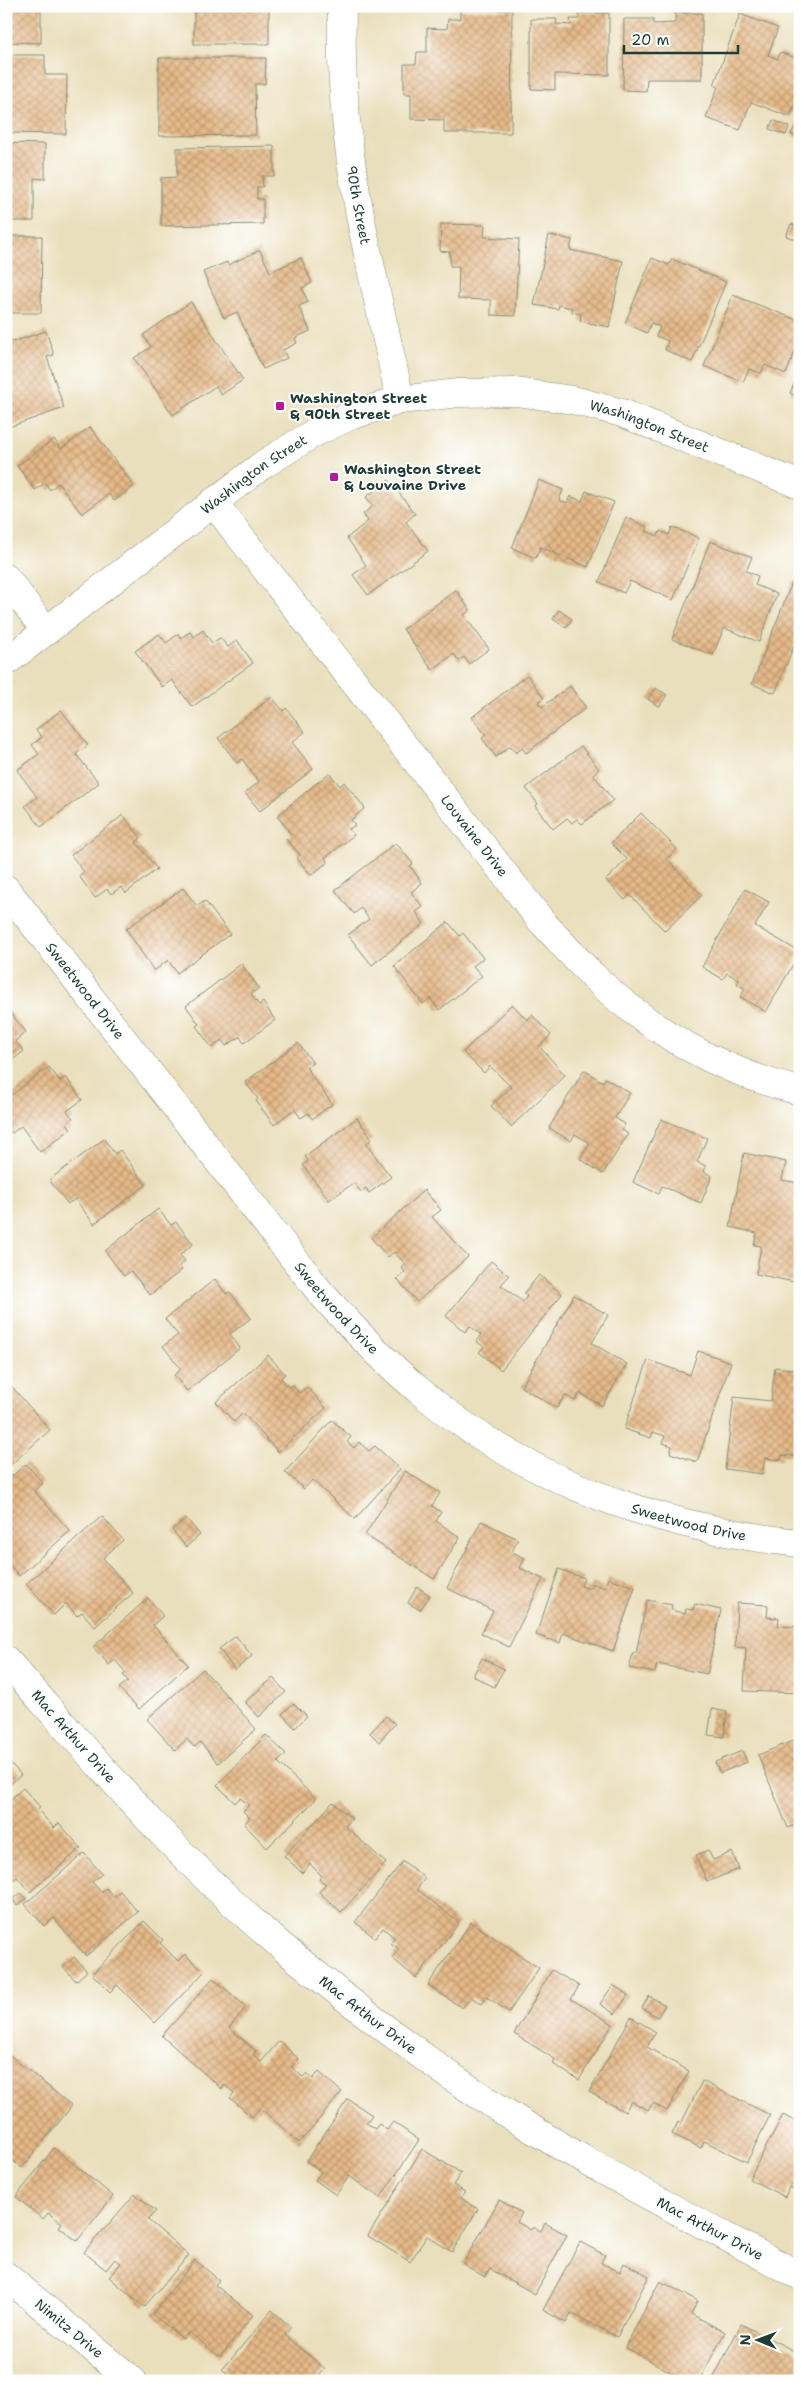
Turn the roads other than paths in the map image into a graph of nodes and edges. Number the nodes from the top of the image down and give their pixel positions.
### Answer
1 (342, 6) edge
2 (400, 400) junction
3 (800, 485) edge
4 (213, 502) junction
5 (6, 578) edge
6 (46, 631) junction
7 (6, 662) edge
8 (6, 889) edge
9 (800, 1091) edge
10 (800, 1543) edge
11 (6, 1660) edge
12 (6, 2276) edge
13 (800, 2276) edge
14 (131, 2380) edge

1 - 2 street, 90th Street
2 - 3 street, Washington Street
2 - 4 street, Washington Street
4 - 6 street, Washington Street
4 - 9 street, Louvaine Drive
5 - 6 street
6 - 7 street, Washington Street
8 - 10 street, Sweetwood Drive
11 - 13 street, Mac Arthur Drive
12 - 14 street, Nimitz Drive

